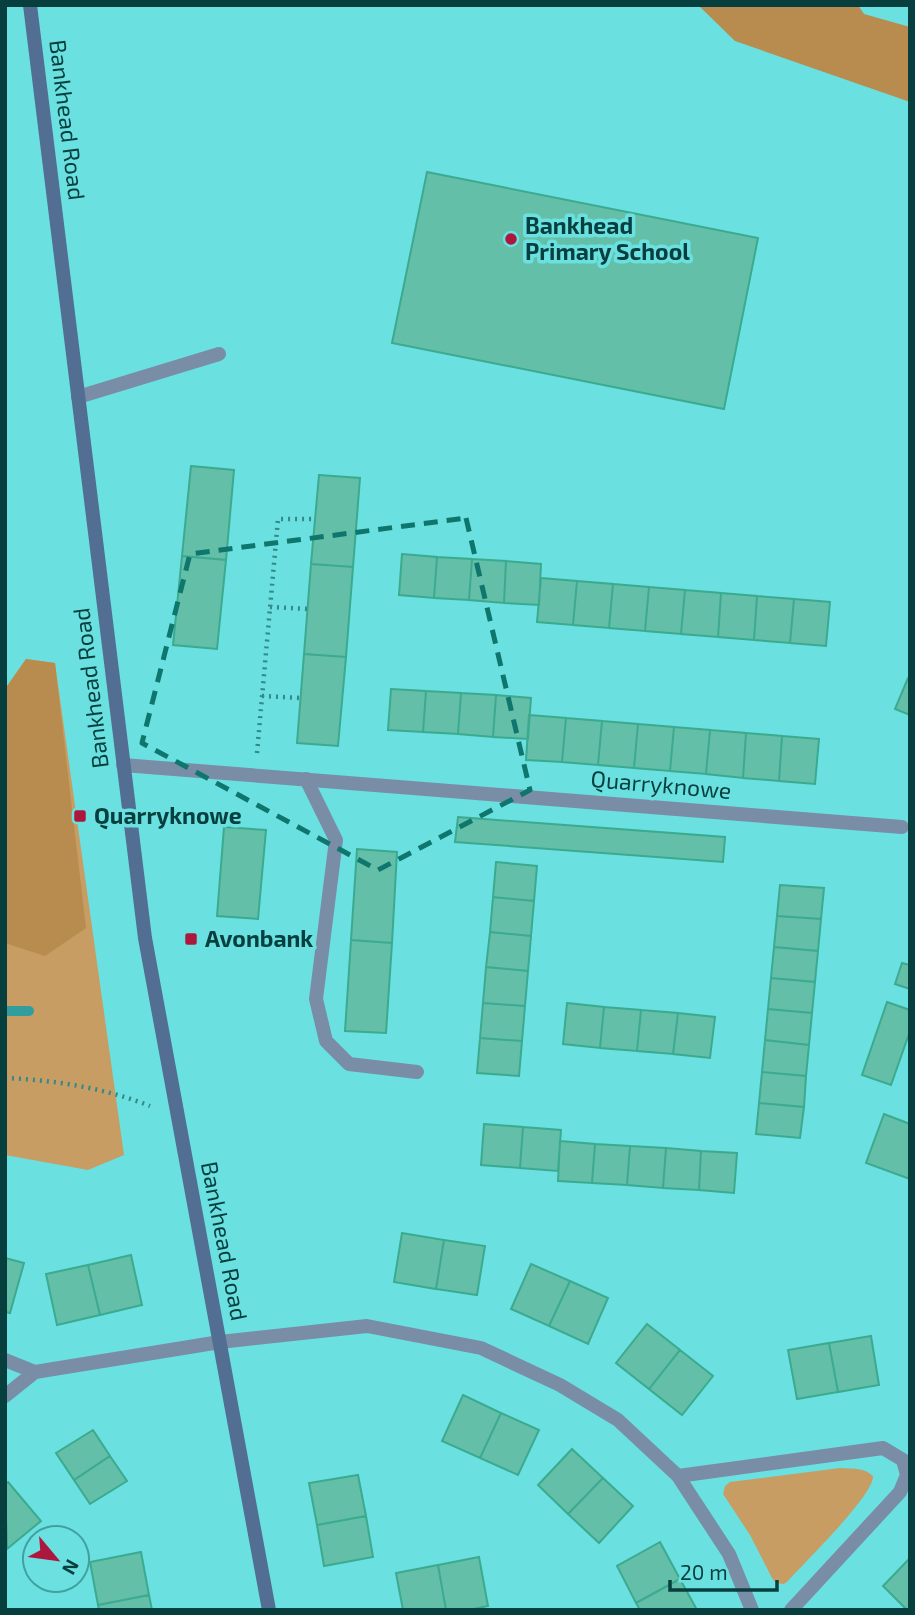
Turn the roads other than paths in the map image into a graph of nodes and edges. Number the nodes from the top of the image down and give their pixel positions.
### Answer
1 (30, 5) edge
2 (219, 354) dead end
3 (78, 397) junction
4 (123, 765) junction
5 (306, 779) junction
6 (902, 827) dead end
7 (417, 1072) dead end
8 (220, 1342) junction
9 (5, 1360) edge
10 (35, 1372) junction
11 (5, 1396) edge
12 (678, 1476) junction
13 (269, 1610) edge
14 (752, 1610) edge
15 (790, 1610) edge

1 - 3 street, Bankhead Road
2 - 3 street
3 - 4 street, Bankhead Road
4 - 5 street, Quarryknowe
4 - 8 street, Bankhead Road
5 - 6 street, Quarryknowe
5 - 7 street
8 - 10 street
8 - 12 street
8 - 13 street, Bankhead Road
9 - 10 street
10 - 11 street
12 - 14 street
12 - 15 street

